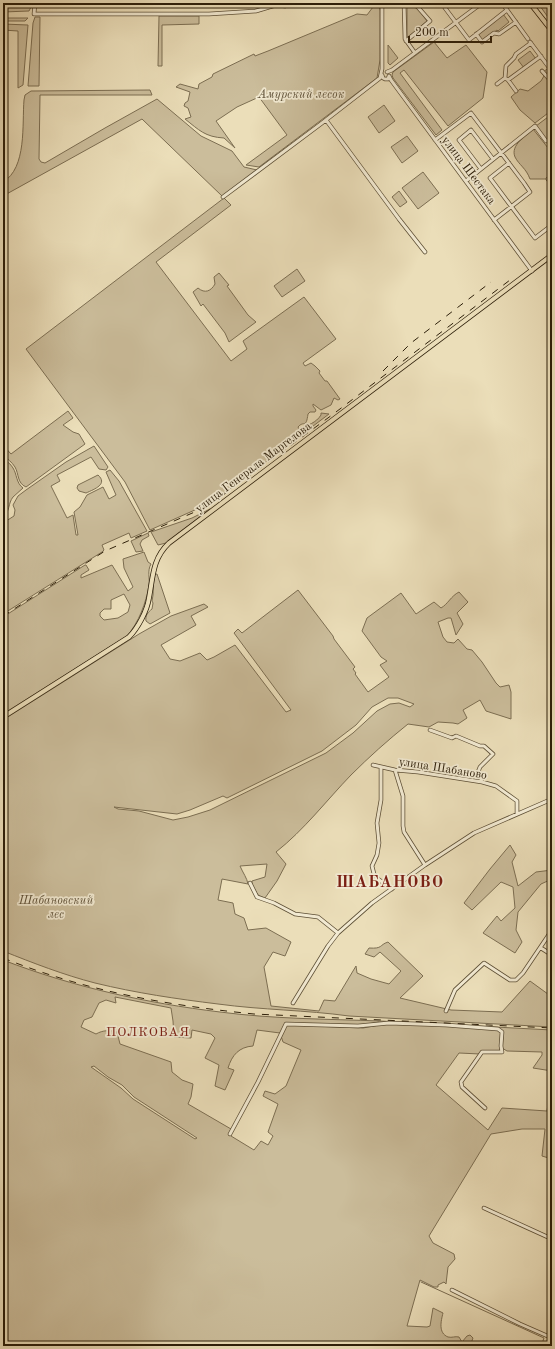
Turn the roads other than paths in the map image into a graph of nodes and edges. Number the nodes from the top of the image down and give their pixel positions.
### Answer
1 (34, 3) edge
2 (294, 3) edge
3 (382, 3) edge
4 (444, 3) edge
5 (452, 3) edge
6 (482, 3) edge
7 (502, 3) edge
8 (530, 3) edge
9 (404, 4) edge
10 (445, 8) junction
11 (507, 10) junction
12 (516, 22) junction
13 (456, 23) junction
14 (552, 31) edge
15 (476, 34) junction
16 (406, 41) junction
17 (530, 41) junction
18 (414, 53) junction
19 (541, 56) junction
20 (382, 66) junction
21 (548, 66) dead end
22 (542, 71) dead end
23 (382, 74) junction
24 (388, 76) junction
25 (504, 78) junction
26 (378, 80) junction
27 (508, 80) junction
28 (552, 82) edge
29 (497, 84) dead end
30 (516, 91) dead end
31 (326, 120) junction
32 (435, 140) junction
33 (546, 141) dead end
34 (501, 152) junction
35 (493, 159) junction
36 (509, 163) junction
37 (481, 169) junction
38 (548, 179) dead end
39 (466, 181) junction
40 (552, 184) edge
41 (223, 197) dead end
42 (511, 207) junction
43 (494, 220) junction
44 (552, 225) edge
45 (425, 252) dead end
46 (552, 255) edge
47 (532, 271) junction
48 (3, 717) edge
49 (430, 730) dead end
50 (373, 765) dead end
51 (381, 768) junction
52 (395, 770) junction
53 (482, 782) junction
54 (552, 798) edge
55 (517, 814) junction
56 (425, 865) junction
57 (250, 883) dead end
58 (392, 889) junction
59 (552, 930) edge
60 (338, 933) junction
61 (541, 948) junction
62 (552, 955) edge
63 (292, 1003) dead end
64 (446, 1011) dead end
65 (485, 1108) dead end
66 (230, 1134) dead end
67 (484, 1208) dead end
68 (552, 1239) edge
69 (452, 1290) dead end
70 (552, 1338) edge

1 - 2 street
3 - 20 street
4 - 10 street
5 - 10 street
6 - 13 street
7 - 11 street
8 - 14 main road
9 - 16 street
9 - 16 street
10 - 13 street
11 - 12 street
11 - 15 street
12 - 15 street
12 - 17 street
13 - 15 street
13 - 18 street
16 - 18 street
17 - 19 street
17 - 25 street
18 - 24 street
19 - 21 street
19 - 27 street
20 - 23 street
20 - 24 street, улица Шестака
22 - 28 street
23 - 24 street
23 - 26 street
24 - 26 street
24 - 32 street, улица Шестака
25 - 27 street
25 - 29 street
26 - 31 street
27 - 30 street
31 - 41 street
31 - 45 street
32 - 34 street
32 - 39 street, улица Шестака
33 - 34 street
34 - 35 street
34 - 36 street
35 - 37 street
35 - 37 street
36 - 42 street
36 - 42 street
37 - 39 street
38 - 40 street
39 - 43 street, улица Шестака
42 - 43 street
42 - 44 street
43 - 47 street, улица Шестака
46 - 47 main road, улица Генерала Маргелова
47 - 48 main road, улица Генерала Маргелова
49 - 53 street
50 - 51 street, улица Шабаново
51 - 52 street, улица Шабаново
51 - 58 street
52 - 53 street, улица Шабаново
52 - 56 street
53 - 55 street, улица Шабаново
54 - 55 street
55 - 56 street
56 - 58 street
57 - 60 street
58 - 60 street
59 - 61 street
60 - 63 street
61 - 62 street
61 - 64 street
65 - 66 street
67 - 68 street
69 - 70 street

